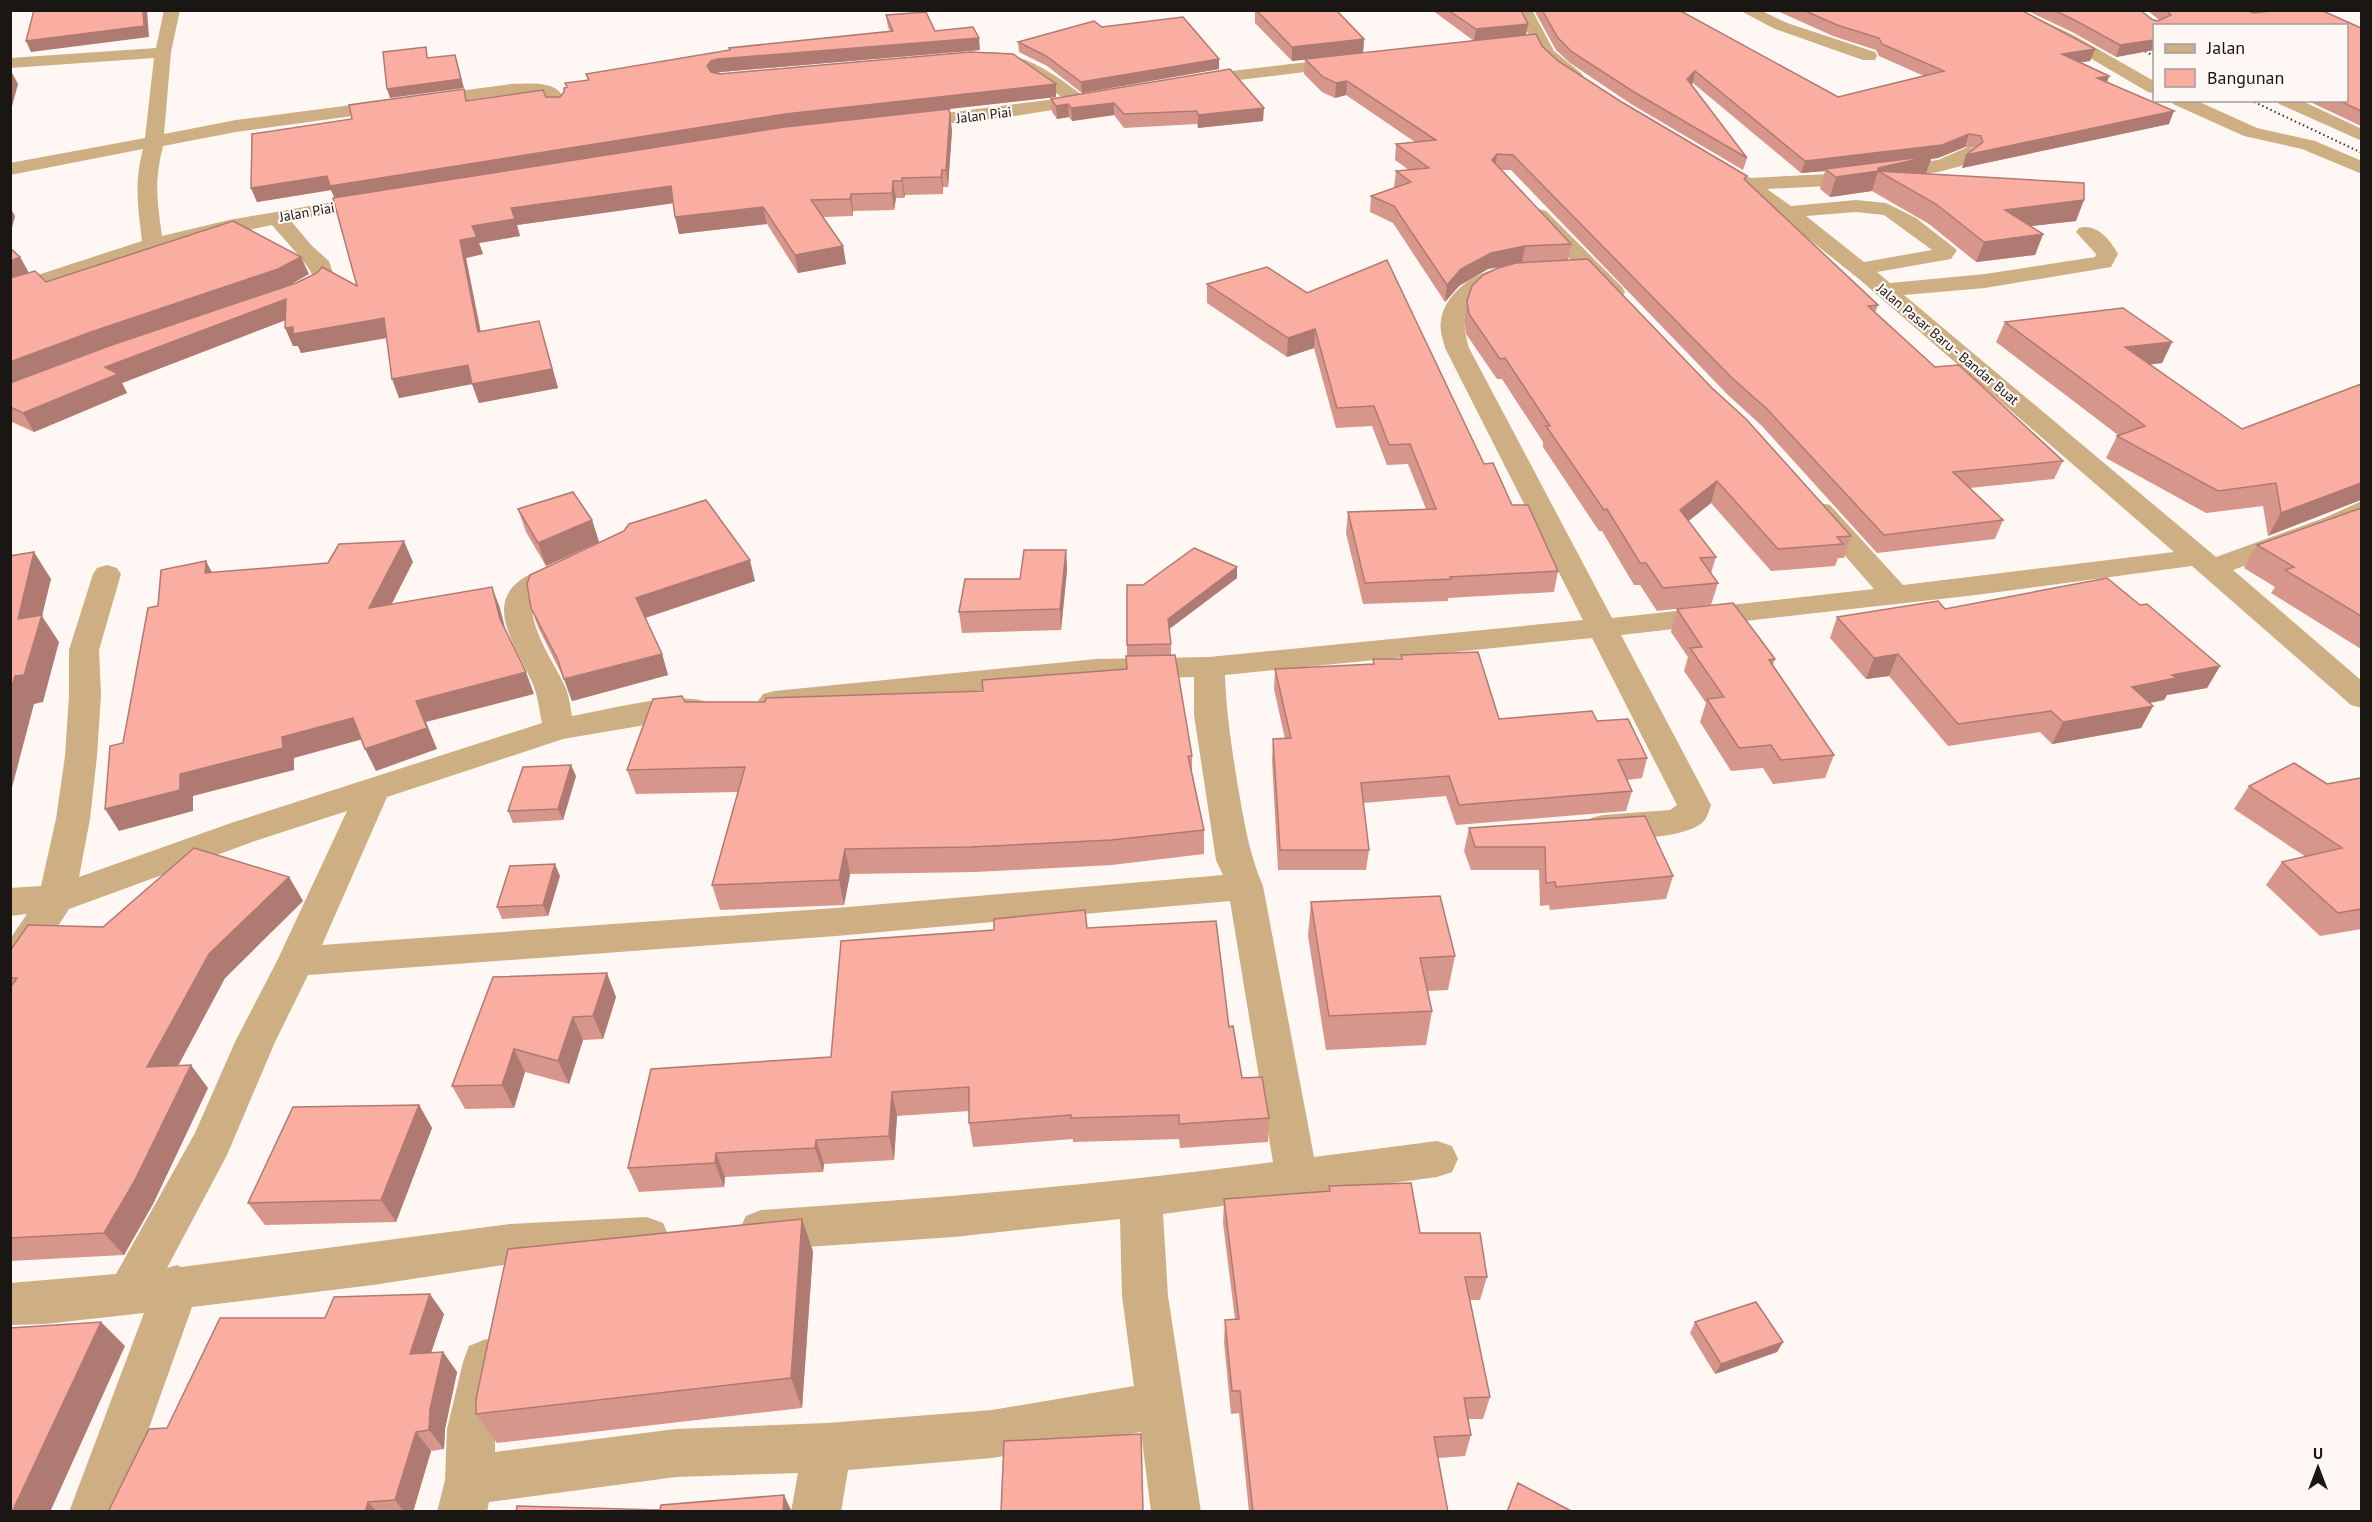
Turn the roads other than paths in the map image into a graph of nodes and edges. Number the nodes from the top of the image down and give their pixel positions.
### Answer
1 (172, 10) edge
2 (1524, 10) edge
3 (2006, 10) edge
4 (1746, 11) edge
5 (163, 52) junction
6 (1869, 56) dead end
7 (971, 57) edge
8 (1372, 59) edge
9 (10, 63) edge
10 (1172, 84) edge
11 (2153, 86) edge
12 (1597, 93) edge
13 (1120, 94) edge
14 (1078, 101) junction
15 (2184, 102) edge
16 (2289, 102) edge
17 (557, 104) edge
18 (886, 124) edge
19 (2361, 136) edge
20 (154, 142) junction
21 (1698, 153) edge
22 (1968, 153) edge
23 (2361, 168) edge
24 (10, 169) edge
25 (1748, 184) junction
26 (392, 197) edge
27 (1527, 202) edge
28 (1786, 212) junction
29 (277, 217) junction
30 (2086, 232) dead end
31 (153, 244) junction
32 (1592, 269) junction
33 (1860, 269) junction
34 (1885, 290) junction
35 (10, 291) edge
36 (272, 302) edge
37 (1629, 308) edge
38 (1804, 493) edge
39 (2361, 509) edge
40 (590, 558) edge
41 (2204, 562) junction
42 (107, 574) dead end
43 (1895, 594) junction
44 (1601, 628) junction
45 (1209, 667) junction
46 (2361, 698) edge
47 (559, 729) junction
48 (374, 788) junction
49 (1571, 830) edge
50 (1245, 886) junction
51 (56, 899) junction
52 (10, 902) edge
53 (296, 961) junction
54 (10, 970) edge
55 (1437, 1159) dead end
56 (1297, 1178) junction
57 (1141, 1198) junction
58 (502, 1284) junction
59 (177, 1286) junction
60 (129, 1294) junction
61 (10, 1304) edge
62 (1161, 1405) junction
63 (827, 1447) junction
64 (466, 1496) edge
65 (94, 1512) edge
66 (816, 1512) edge
67 (1176, 1512) edge

1 - 5 street
2 - 12 street
3 - 11 street
4 - 6 street
5 - 9 street
5 - 20 street
7 - 14 street
8 - 10 street
13 - 14 street, Jalan Piai
14 - 18 street, Jalan Piai
15 - 23 street
16 - 19 street
17 - 20 street
20 - 24 street
20 - 31 street
21 - 25 street, Jalan Pasar Baru - Bandar Buat
22 - 25 street
25 - 28 street, Jalan Pasar Baru - Bandar Buat
26 - 29 street, Jalan Piai
27 - 32 street
28 - 33 street, Jalan Pasar Baru - Bandar Buat
28 - 33 street
29 - 31 street, Jalan Piai
29 - 36 street
30 - 34 street
31 - 35 street, Jalan Piai
32 - 37 street
32 - 44 street
33 - 34 street, Jalan Pasar Baru - Bandar Buat
34 - 41 street, Jalan Pasar Baru - Bandar Buat
38 - 43 street
39 - 41 street
40 - 47 street
41 - 43 street
41 - 46 street, Jalan Pasar Baru - Bandar Buat
42 - 51 street
43 - 44 street
44 - 45 street
44 - 49 street
45 - 47 street
45 - 50 street
47 - 48 street
48 - 51 street
48 - 53 street
50 - 53 street
50 - 56 street
51 - 52 street
51 - 54 street
53 - 60 street
55 - 56 street
56 - 57 street
57 - 58 street
57 - 62 street
58 - 59 street
58 - 64 street
59 - 60 street
59 - 65 street
60 - 61 street
62 - 63 street
62 - 67 street
63 - 64 street
63 - 66 street

